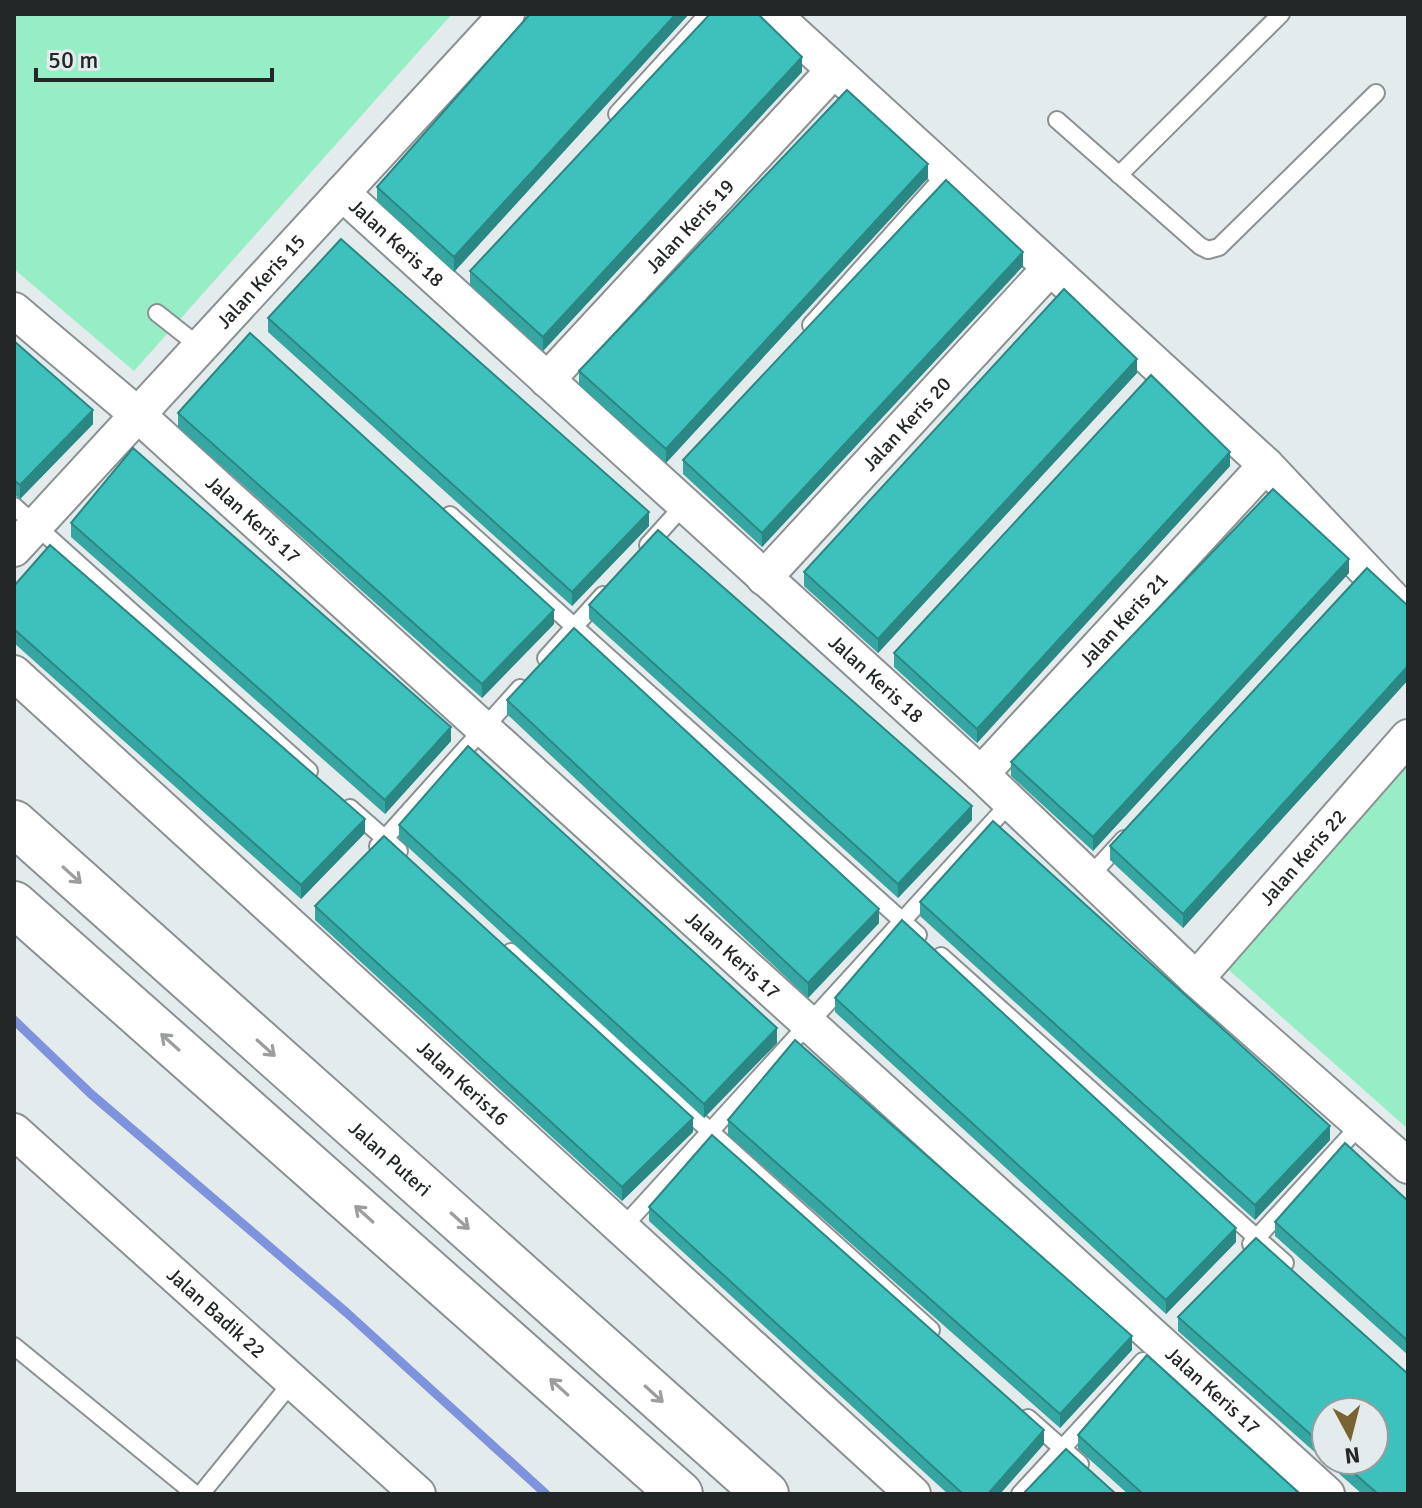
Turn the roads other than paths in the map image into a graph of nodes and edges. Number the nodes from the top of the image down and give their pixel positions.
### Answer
1 (507, 14) edge
2 (708, 14) edge
3 (773, 14) edge
4 (1281, 14) edge
5 (833, 71) junction
6 (1376, 93) dead end
7 (1057, 120) dead end
8 (602, 131) edge
9 (946, 174) junction
10 (1119, 175) junction
11 (342, 193) junction
12 (1050, 268) junction
13 (14, 310) edge
14 (157, 313) dead end
15 (800, 336) edge
16 (200, 347) junction
17 (547, 380) junction
18 (138, 415) junction
19 (1266, 465) junction
20 (675, 489) junction
21 (436, 503) edge
22 (21, 527) edge
23 (634, 560) edge
24 (764, 578) junction
25 (614, 583) edge
26 (1408, 615) edge
27 (574, 627) junction
28 (14, 673) edge
29 (483, 728) junction
30 (1408, 737) edge
31 (981, 774) junction
32 (1010, 803) junction
33 (14, 823) edge
34 (1132, 830) edge
35 (384, 838) junction
36 (365, 859) edge
37 (408, 859) edge
38 (1089, 877) junction
39 (14, 904) edge
40 (903, 921) junction
41 (501, 943) edge
42 (1196, 979) junction
43 (808, 1024) junction
44 (1361, 1124) junction
45 (14, 1131) edge
46 (710, 1131) junction
47 (1408, 1166) edge
48 (622, 1228) junction
49 (1256, 1238) junction
50 (1235, 1261) edge
51 (1303, 1280) edge
52 (1165, 1337) junction
53 (945, 1342) edge
54 (14, 1346) edge
55 (293, 1381) junction
56 (1015, 1406) edge
57 (1062, 1448) junction
58 (1093, 1476) edge
59 (198, 1494) edge
60 (418, 1494) edge
61 (680, 1494) edge
62 (766, 1494) edge
63 (913, 1494) edge
64 (1020, 1494) edge
65 (1327, 1494) edge

1 - 11 street, Jalan Keris 15
2 - 8 lane
3 - 5 street
4 - 10 lane
5 - 9 street
5 - 17 street, Jalan Keris 19
6 - 10 lane
7 - 10 lane
9 - 12 street
9 - 15 lane
11 - 16 street, Jalan Keris 15
11 - 17 street, Jalan Keris 18
12 - 19 street
12 - 24 street, Jalan Keris 20
13 - 18 street, Jalan Keris 17
14 - 16 lane
16 - 18 street, Jalan Keris 15
17 - 20 street, Jalan Keris 18
18 - 22 street, Jalan Keris 15
18 - 29 street, Jalan Keris 17
19 - 26 street
19 - 31 street, Jalan Keris 21
20 - 23 lane
20 - 24 street, Jalan Keris 18
21 - 27 lane
22 - 35 lane
24 - 31 street, Jalan Keris 18
25 - 27 lane
27 - 29 lane
27 - 40 lane
28 - 48 street, Jalan Keris16
29 - 35 lane
29 - 43 street, Jalan Keris 17
30 - 42 street, Jalan Keris 22
31 - 32 street, Jalan Keris 18
32 - 38 street, Jalan Keris 18
32 - 40 lane
33 -> 62 main road, Jalan Puteri
34 - 38 lane
35 - 36 lane
35 - 37 lane
38 - 42 street, Jalan Keris 18
61 -> 39 main road
40 - 43 lane
40 - 49 lane
41 - 46 lane
42 - 44 street, Jalan Keris 18
43 - 46 lane
43 - 52 street, Jalan Keris 17
44 - 47 street, Jalan Keris 18
44 - 49 lane
45 - 55 street, Jalan Badik 22
46 - 48 lane
46 - 53 lane
48 - 63 street, Jalan Keris16
49 - 50 lane
49 - 51 lane
52 - 57 lane
52 - 65 street, Jalan Keris 17
54 - 59 lane
55 - 59 lane
55 - 60 street, Jalan Badik 22
56 - 57 lane
57 - 58 lane
57 - 64 lane

